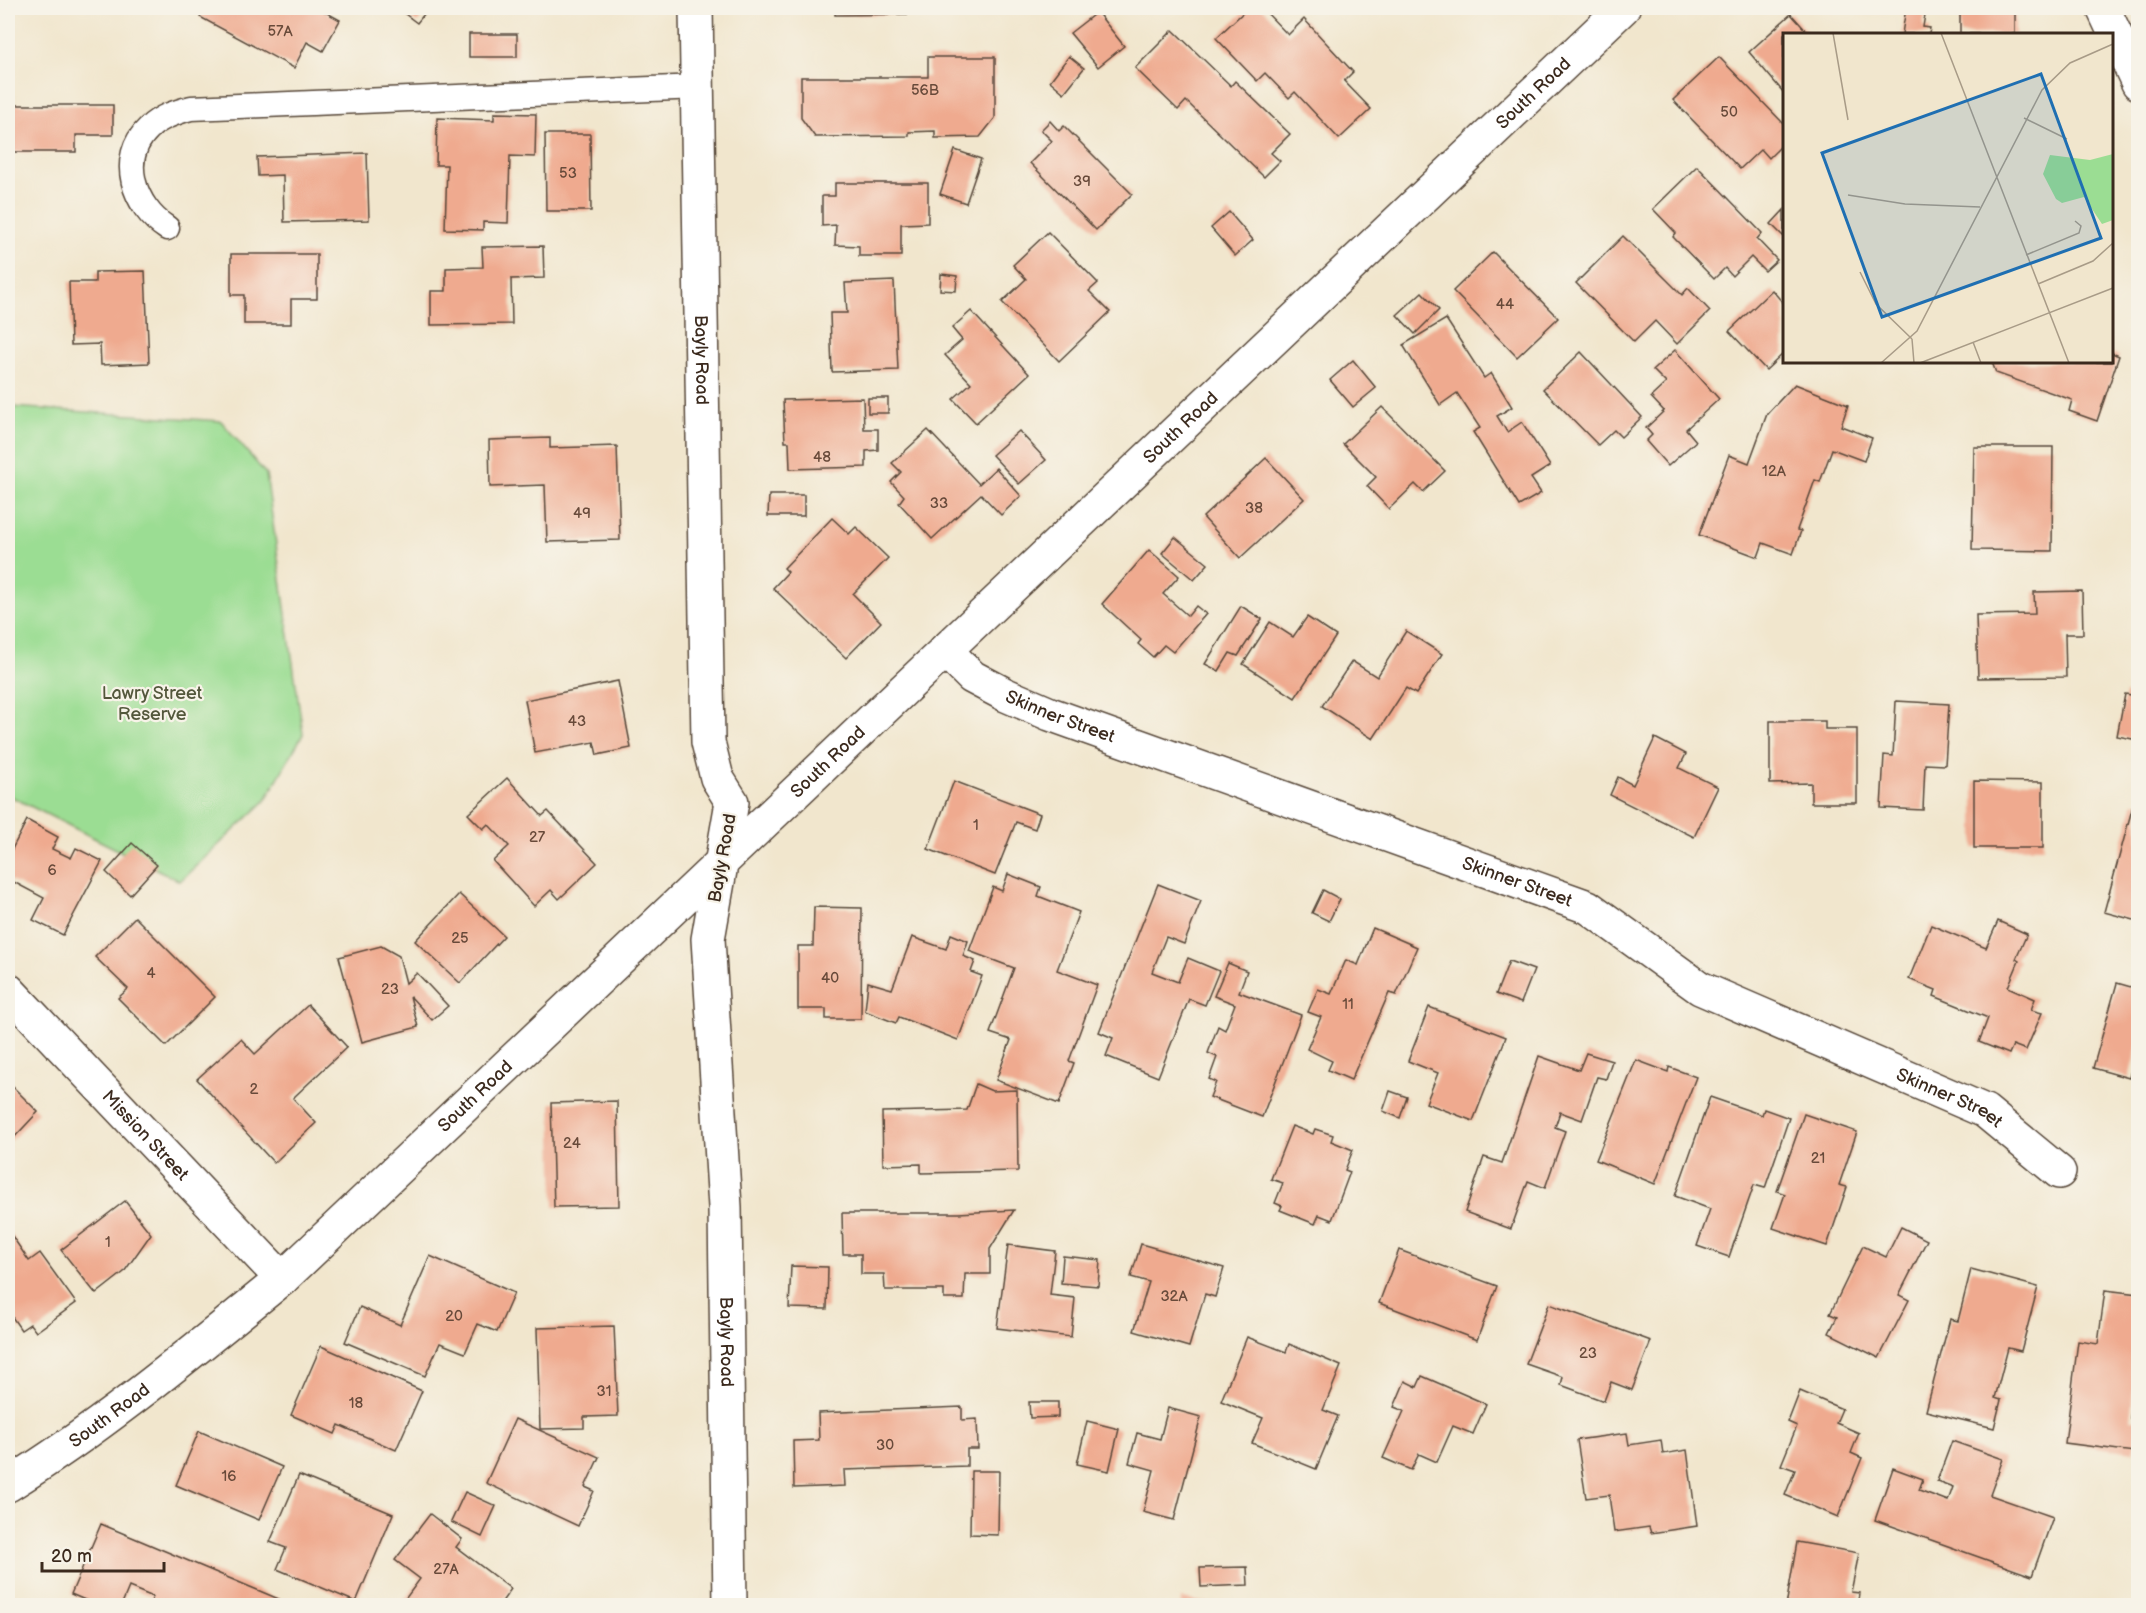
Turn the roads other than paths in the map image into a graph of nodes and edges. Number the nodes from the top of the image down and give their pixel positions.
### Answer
1 (696, 8) edge
2 (1623, 8) edge
3 (2103, 8) edge
4 (2139, 82) edge
5 (699, 87) junction
6 (167, 228) dead end
7 (945, 650) junction
8 (720, 862) junction
9 (8, 990) edge
10 (2059, 1172) dead end
11 (282, 1279) junction
12 (8, 1485) edge
13 (730, 1605) edge

1 - 5 street, Bayly Road
2 - 7 street, South Road
3 - 4 street
5 - 6 lane
5 - 8 street, Bayly Road
7 - 8 street, South Road
7 - 10 street, Skinner Street
8 - 11 street, South Road
8 - 13 street, Bayly Road
9 - 11 street, Mission Street
11 - 12 street, South Road

